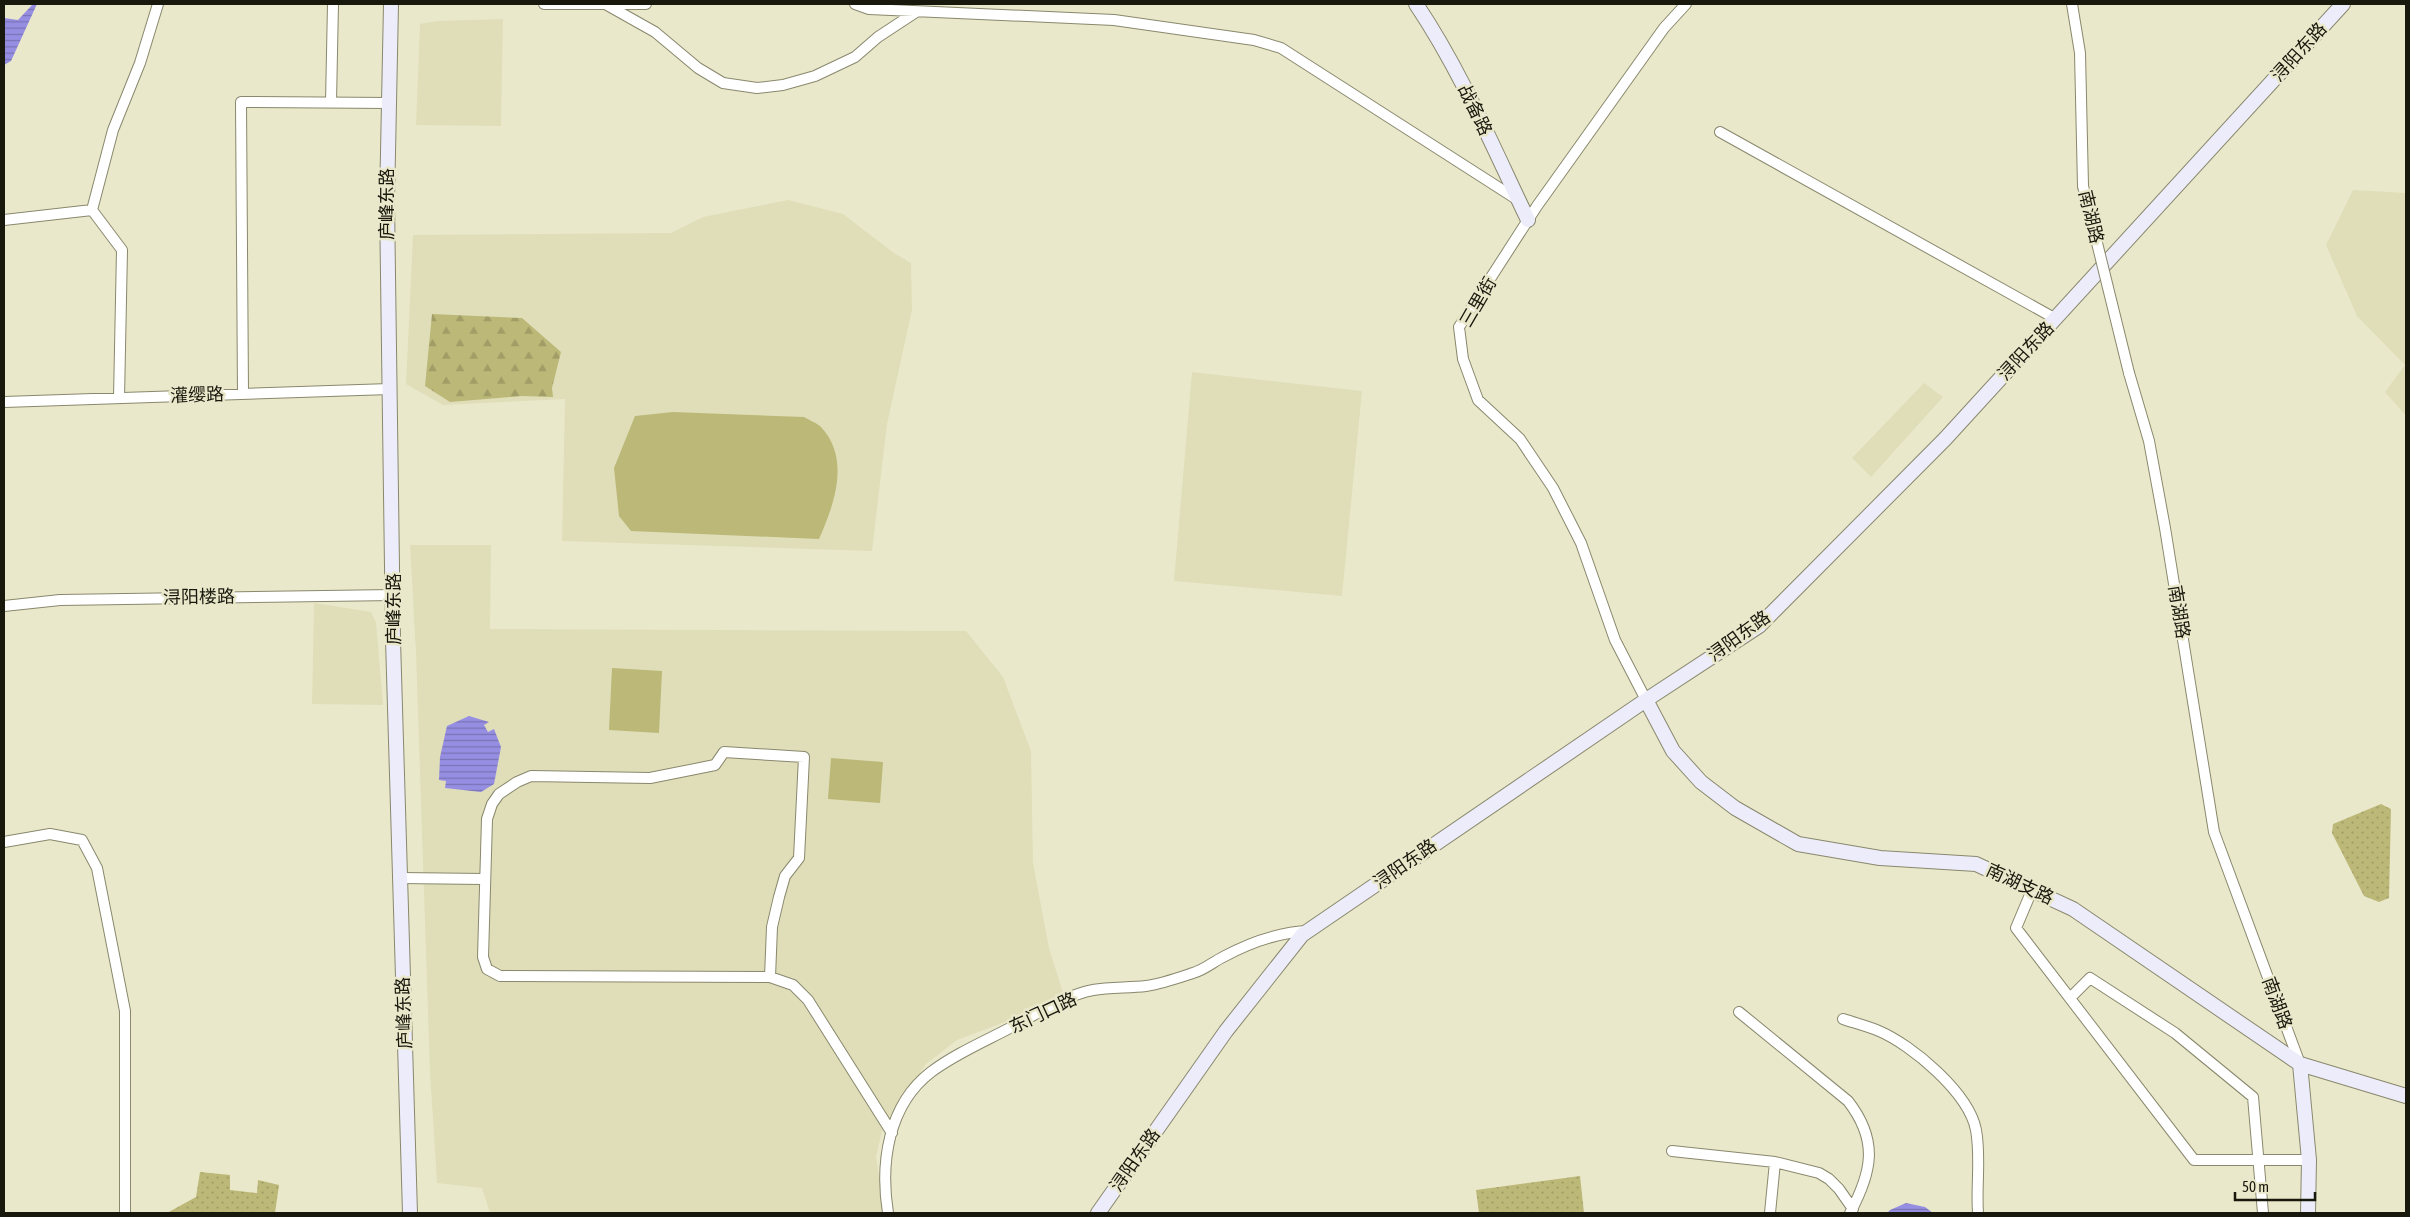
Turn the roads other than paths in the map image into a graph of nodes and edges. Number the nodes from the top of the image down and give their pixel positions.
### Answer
1 (158, 4) edge
2 (333, 4) edge
3 (391, 4) edge
4 (544, 4) edge
5 (646, 4) edge
6 (855, 4) edge
7 (1416, 4) edge
8 (1686, 4) edge
9 (2072, 4) edge
10 (2343, 4) edge
11 (607, 5) edge
12 (916, 12) junction
13 (331, 102) junction
14 (389, 103) junction
15 (1720, 132) dead end
16 (1518, 200) junction
17 (92, 210) junction
18 (4, 220) edge
19 (1528, 220) junction
20 (2056, 319) junction
21 (390, 389) junction
22 (243, 394) junction
23 (119, 398) junction
24 (4, 402) edge
25 (394, 596) junction
26 (4, 606) edge
27 (1646, 700) junction
28 (4, 842) edge
29 (400, 878) junction
30 (484, 879) junction
31 (2032, 890) junction
32 (1309, 931) junction
33 (770, 977) junction
34 (2070, 998) junction
35 (1739, 1012) dead end
36 (1843, 1019) dead end
37 (2300, 1064) junction
38 (2406, 1096) edge
39 (892, 1132) junction
40 (1672, 1151) dead end
41 (2260, 1160) junction
42 (2309, 1160) junction
43 (1775, 1162) junction
44 (1851, 1211) edge
45 (124, 1213) edge
46 (410, 1213) edge
47 (888, 1213) edge
48 (1098, 1213) edge
49 (1770, 1213) edge
50 (1978, 1213) edge
51 (2263, 1213) edge
52 (2308, 1213) edge

1 - 17 street
2 - 13 street
3 - 14 main road, 庐峰东路
4 - 11 street
5 - 11 street
6 - 12 street
7 - 16 main road, 战备路
8 - 19 street, 三里街
9 - 37 street, 南湖路, bridge
10 - 20 main road, 浔阳东路
11 - 12 street
12 - 16 street
13 - 14 street
13 - 22 street
14 - 21 main road, 庐峰东路
15 - 20 street
16 - 19 main road, 战备路
17 - 18 street
17 - 23 street
19 - 27 street, 三里街
20 - 27 main road, 浔阳东路
21 - 22 street, 灌缨路
21 - 25 main road, 庐峰东路
22 - 23 street, 灌缨路
23 - 24 street, 灌缨路
25 - 26 street, 浔阳楼路
25 - 29 main road, 庐峰东路
27 - 31 main road, 南湖支路
27 - 32 main road, 浔阳东路
28 - 45 street
29 - 30 street
29 - 46 main road, 庐峰东路
30 - 33 street
30 - 33 street
31 - 34 street
31 - 37 main road, 南湖支路
32 - 39 street, 东门口路
32 - 48 main road, 浔阳东路
33 - 39 street
34 - 41 street
34 - 41 street
35 - 44 street
36 - 50 street
37 - 38 main road, 南湖支路
37 - 42 main road, 南湖路
39 - 47 street, 东门口路
40 - 43 street
41 - 42 street
41 - 51 street
42 - 52 main road, 南湖路
43 - 44 street
43 - 49 street

